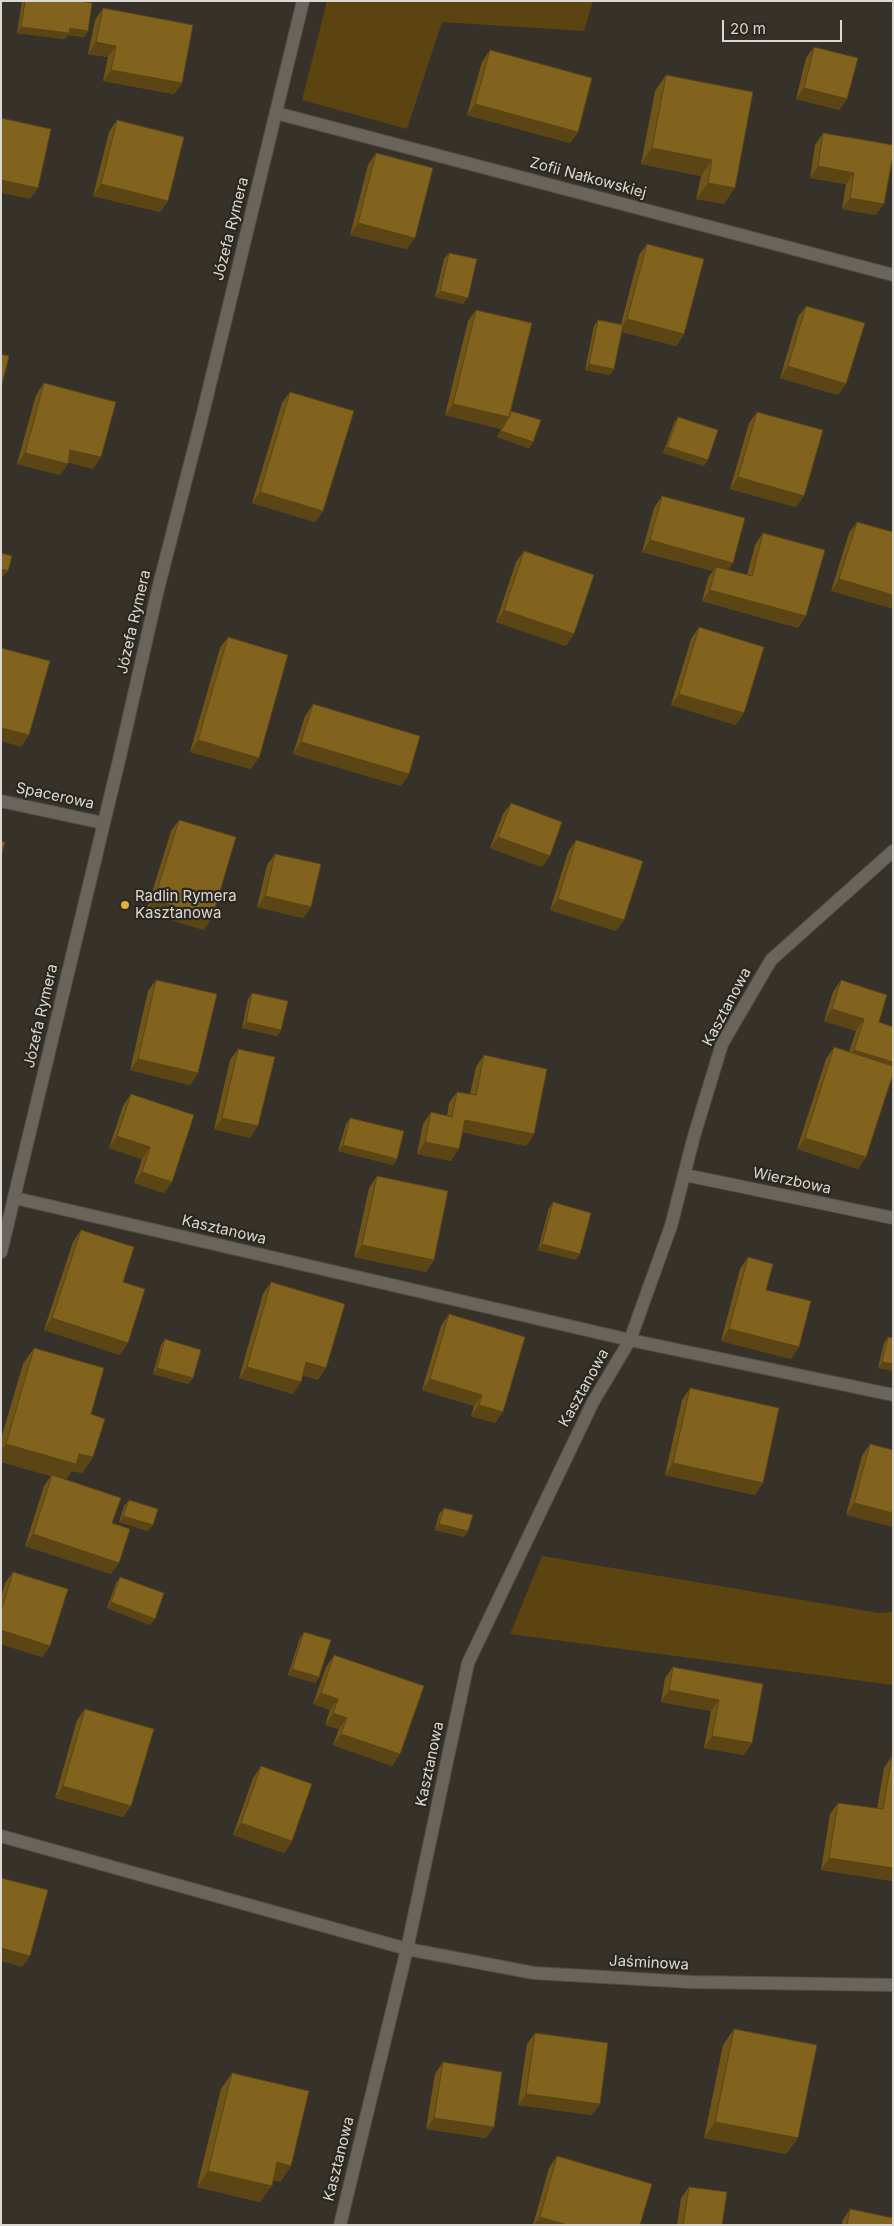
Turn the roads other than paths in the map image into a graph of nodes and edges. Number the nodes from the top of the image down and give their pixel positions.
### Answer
1 (304, 1) edge
2 (276, 113) junction
3 (893, 275) edge
4 (1, 802) edge
5 (103, 823) junction
6 (893, 851) edge
7 (685, 1175) junction
8 (15, 1198) junction
9 (893, 1218) edge
10 (1, 1252) edge
11 (630, 1340) junction
12 (893, 1395) edge
13 (1, 1836) edge
14 (407, 1949) junction
15 (893, 1984) edge
16 (340, 2225) edge

1 - 2 street, Józefa Rymera
2 - 3 street, Zofii Nałkowskiej
2 - 5 street, Józefa Rymera
4 - 5 street, Spacerowa
5 - 8 street, Józefa Rymera
6 - 7 street, Kasztanowa
7 - 9 street, Wierzbowa
7 - 11 street, Kasztanowa
8 - 10 street, Józefa Rymera
8 - 11 street, Kasztanowa
11 - 12 street, Kasztanowa
11 - 14 street, Kasztanowa
13 - 14 street, Jaśminowa
14 - 15 street, Jaśminowa
14 - 16 street, Kasztanowa

